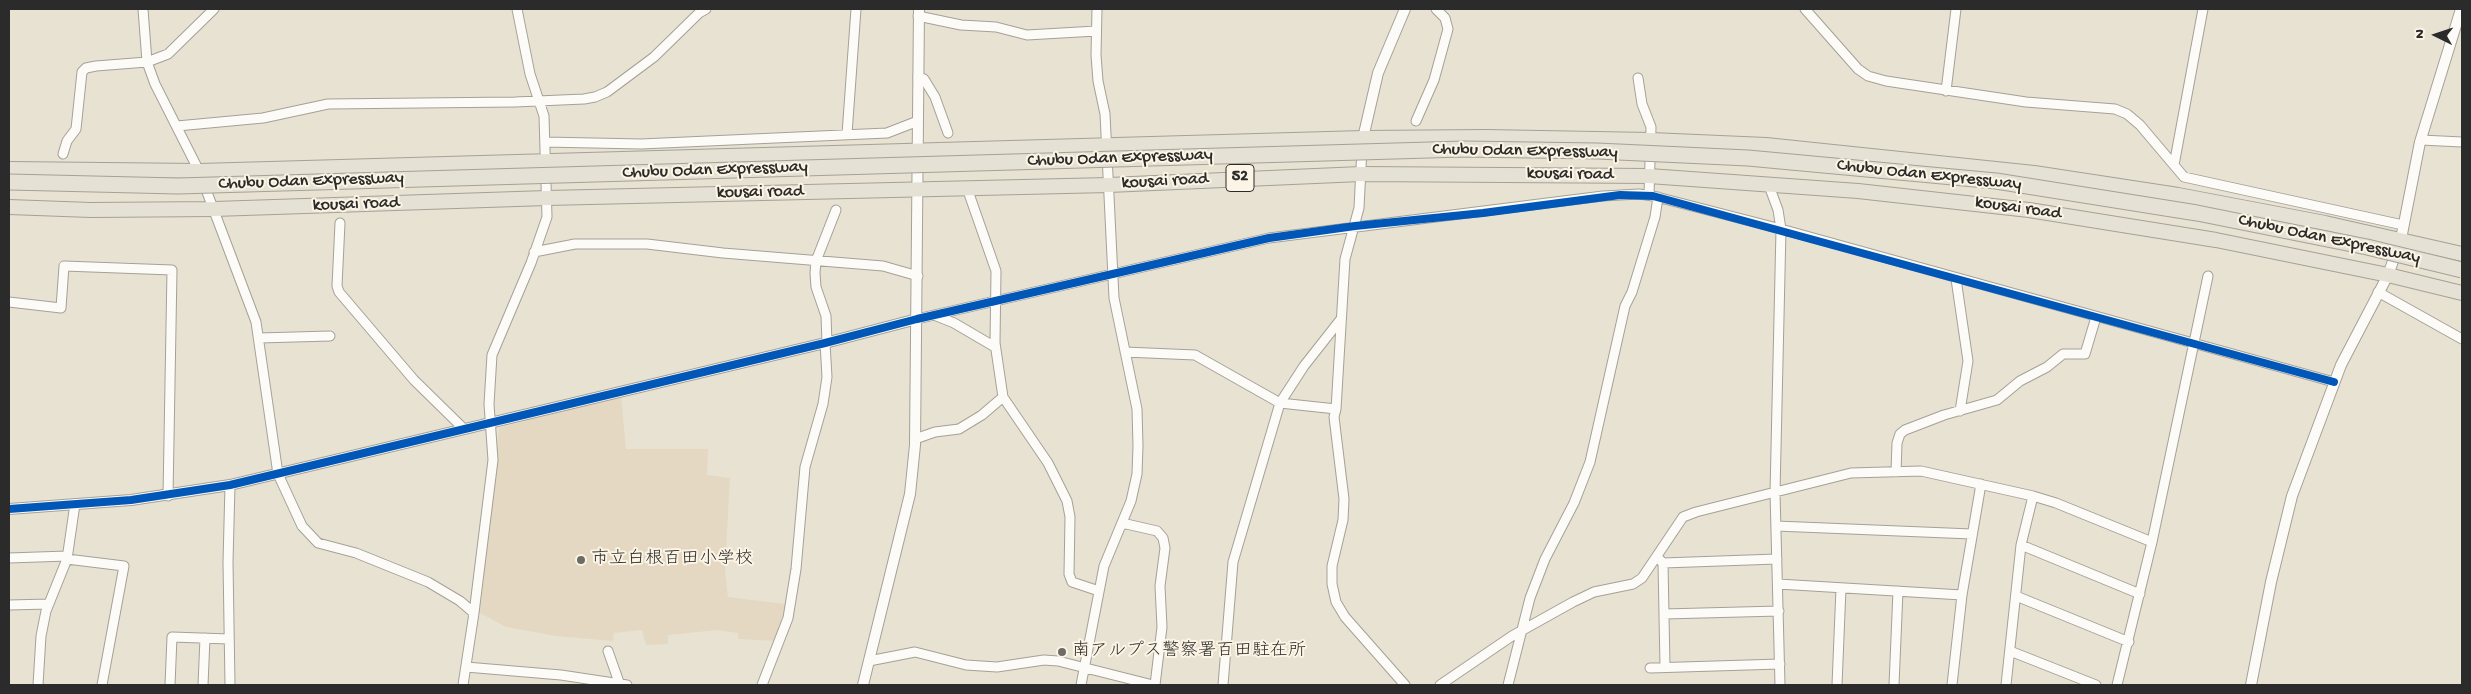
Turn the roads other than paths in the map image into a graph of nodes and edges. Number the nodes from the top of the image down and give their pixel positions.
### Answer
1 (143, 9) edge
2 (214, 9) edge
3 (517, 9) edge
4 (706, 9) edge
5 (856, 9) edge
6 (1097, 9) edge
7 (1405, 9) edge
8 (1436, 9) edge
9 (1805, 9) edge
10 (1956, 9) edge
11 (2203, 9) edge
12 (2461, 9) edge
13 (918, 12) edge
14 (1096, 31) junction
15 (147, 62) junction
16 (918, 77) junction
17 (1638, 78) dead end
18 (1946, 91) junction
19 (539, 100) junction
20 (1416, 120) dead end
21 (918, 121) junction
22 (177, 126) junction
23 (948, 133) dead end
24 (847, 134) junction
25 (1363, 138) junction
26 (1651, 140) junction
27 (2421, 140) junction
28 (545, 142) junction
29 (2462, 142) edge
30 (1106, 144) junction
31 (918, 149) junction
32 (63, 154) dead end
33 (545, 163) junction
34 (2174, 165) junction
35 (9, 169) edge
36 (199, 171) junction
37 (1361, 174) junction
38 (9, 176) edge
39 (1649, 176) junction
40 (9, 182) edge
41 (1109, 184) junction
42 (1768, 184) junction
43 (967, 188) junction
44 (919, 189) junction
45 (1654, 196) junction
46 (547, 198) junction
47 (9, 207) edge
48 (214, 209) junction
49 (836, 210) dead end
50 (340, 223) dead end
51 (2404, 225) junction
52 (1355, 226) junction
53 (1781, 230) junction
54 (2401, 239) junction
55 (2367, 247) junction
56 (534, 252) junction
57 (2462, 254) edge
58 (816, 261) junction
59 (2462, 262) edge
60 (2462, 270) edge
61 (1112, 274) junction
62 (2388, 275) junction
63 (2462, 275) edge
64 (918, 276) junction
65 (2208, 276) dead end
66 (1956, 278) junction
67 (2378, 292) junction
68 (2462, 293) edge
69 (994, 301) junction
70 (9, 302) edge
71 (934, 315) junction
72 (2096, 317) junction
73 (917, 319) junction
74 (1341, 319) junction
75 (330, 336) dead end
76 (259, 338) junction
77 (2462, 338) edge
78 (826, 343) junction
79 (2195, 343) junction
80 (995, 347) junction
81 (1125, 352) junction
82 (2334, 382) junction
83 (1003, 396) junction
84 (1280, 403) junction
85 (1336, 409) junction
86 (1960, 411) junction
87 (489, 423) junction
88 (464, 430) junction
89 (916, 439) junction
90 (1896, 472) junction
91 (278, 474) junction
92 (1982, 484) junction
93 (230, 485) junction
94 (1775, 493) junction
95 (168, 496) junction
96 (2033, 496) junction
97 (75, 504) junction
98 (9, 509) edge
99 (1122, 523) junction
100 (1776, 526) junction
101 (1972, 534) junction
102 (2152, 542) junction
103 (2021, 545) junction
104 (67, 557) junction
105 (9, 558) edge
106 (1777, 559) junction
107 (1660, 560) junction
108 (1778, 584) junction
109 (1841, 588) junction
110 (1099, 591) junction
111 (1898, 591) junction
112 (2140, 594) junction
113 (1962, 595) junction
114 (2016, 596) junction
115 (49, 604) junction
116 (9, 606) edge
117 (1778, 611) junction
118 (474, 613) junction
119 (1664, 614) junction
120 (1520, 632) junction
121 (205, 638) junction
122 (229, 639) junction
123 (2129, 642) junction
124 (2010, 650) junction
125 (608, 651) dead end
126 (869, 661) junction
127 (1780, 664) junction
128 (466, 667) junction
129 (1665, 667) junction
130 (1085, 668) junction
131 (1650, 668) dead end
132 (38, 685) edge
133 (102, 685) edge
134 (170, 685) edge
135 (203, 685) edge
136 (230, 685) edge
137 (463, 685) edge
138 (622, 685) edge
139 (762, 685) edge
140 (863, 685) edge
141 (1081, 685) edge
142 (1154, 685) edge
143 (1223, 685) edge
144 (1405, 685) edge
145 (1440, 685) edge
146 (1508, 685) edge
147 (1780, 685) edge
148 (1837, 685) edge
149 (1894, 685) edge
150 (1952, 685) edge
151 (2006, 685) edge
152 (2096, 685) edge
153 (2117, 685) edge
154 (2251, 685) edge

1 - 15 street
2 - 15 street
3 - 19 street
4 - 19 street
5 - 24 street
6 - 14 street
7 - 25 street
8 - 20 street
9 - 18 street
10 - 18 street
11 - 34 street
12 - 27 street
13 - 14 street
13 - 16 street
14 - 30 street
15 - 22 street
15 - 32 street
16 - 21 street
16 - 23 street
17 - 26 street
18 - 34 street
19 - 22 street
19 - 28 street
21 - 24 street
21 - 31 street
22 - 36 street
24 - 28 street
25 - 26 highway, kousai road / 52
25 - 30 highway, kousai road / 52
25 - 37 street
26 - 39 street
26 - 54 highway, kousai road / 52
27 - 29 street
27 - 51 street
28 - 33 street
30 - 31 highway, kousai road / 52
30 - 41 street
31 - 33 highway, kousai road / 52
31 - 44 street
33 - 36 highway, kousai road / 52
33 - 46 street
34 - 51 street
35 - 36 highway, kousai road / 52
36 - 48 street
37 - 39 highway, kousai road / 52
37 - 41 highway, kousai road / 52
37 - 52 street
38 - 59 highway, Chubu Odan Expressway
39 - 42 highway, kousai road / 52
39 - 45 street
40 - 55 highway, Chubu Odan Expressway, bridge
41 - 43 highway, kousai road / 52
41 - 61 street
42 - 53 street
42 - 62 highway, kousai road / 52
43 - 44 highway, kousai road / 52
43 - 69 street
44 - 46 highway, kousai road / 52
44 - 64 street
45 - 52 street
45 - 53 street
45 - 120 street
46 - 48 highway, kousai road / 52
46 - 56 street
47 - 48 highway, kousai road / 52
48 - 76 street
49 - 58 street
50 - 88 street
51 - 54 street
52 - 61 street
52 - 74 street
53 - 66 street
53 - 94 street
54 - 57 highway, kousai road / 52
54 - 62 street
55 - 60 highway, Chubu Odan Expressway, bridge
55 - 63 highway, bridge
56 - 58 street
56 - 87 street
58 - 64 street
58 - 78 street
61 - 69 street
61 - 81 street
62 - 67 street
62 - 68 highway, kousai road / 52
64 - 73 street
65 - 79 street
66 - 72 street
66 - 86 street
67 - 77 street
67 - 82 street
69 - 71 street
69 - 80 street
70 - 95 street
71 - 73 street
71 - 80 street
72 - 79 street
72 - 86 street
73 - 78 street
73 - 89 street
74 - 84 street
74 - 85 street
75 - 76 street
76 - 91 street
78 - 87 street
78 - 139 street
79 - 82 street
79 - 102 street
80 - 83 street
81 - 84 street
81 - 99 street
82 - 154 street
83 - 89 street
83 - 110 street
84 - 85 street
84 - 143 street
85 - 144 street
86 - 90 street
87 - 88 street
87 - 118 street
88 - 91 street
89 - 126 street
90 - 92 street
90 - 94 street
91 - 93 street
91 - 118 street
92 - 96 street
92 - 101 street
93 - 95 street
93 - 122 street
94 - 100 street
94 - 107 street
95 - 97 street
96 - 102 street
96 - 103 street
97 - 98 street
97 - 104 street
99 - 110 street
99 - 142 street
100 - 101 street
100 - 106 street
101 - 113 street
102 - 112 street
103 - 112 street
103 - 114 street
104 - 105 street
104 - 115 street
104 - 133 street
106 - 107 street
106 - 108 street
107 - 119 street
107 - 120 street
108 - 109 street
108 - 117 street
109 - 111 street
109 - 148 street
110 - 130 street
111 - 113 street
111 - 149 street
112 - 123 street
113 - 150 street
114 - 123 street
114 - 124 street
115 - 116 street
115 - 132 street
117 - 119 street
117 - 127 street
118 - 128 street
119 - 129 street
120 - 145 street
120 - 146 street
121 - 122 street
121 - 134 street
121 - 135 street
122 - 136 street
123 - 153 street
124 - 151 street
124 - 152 street
125 - 138 street
126 - 130 street
126 - 140 street
127 - 129 street
127 - 147 street
128 - 137 street
128 - 138 street
129 - 131 street
130 - 141 street
130 - 142 street

